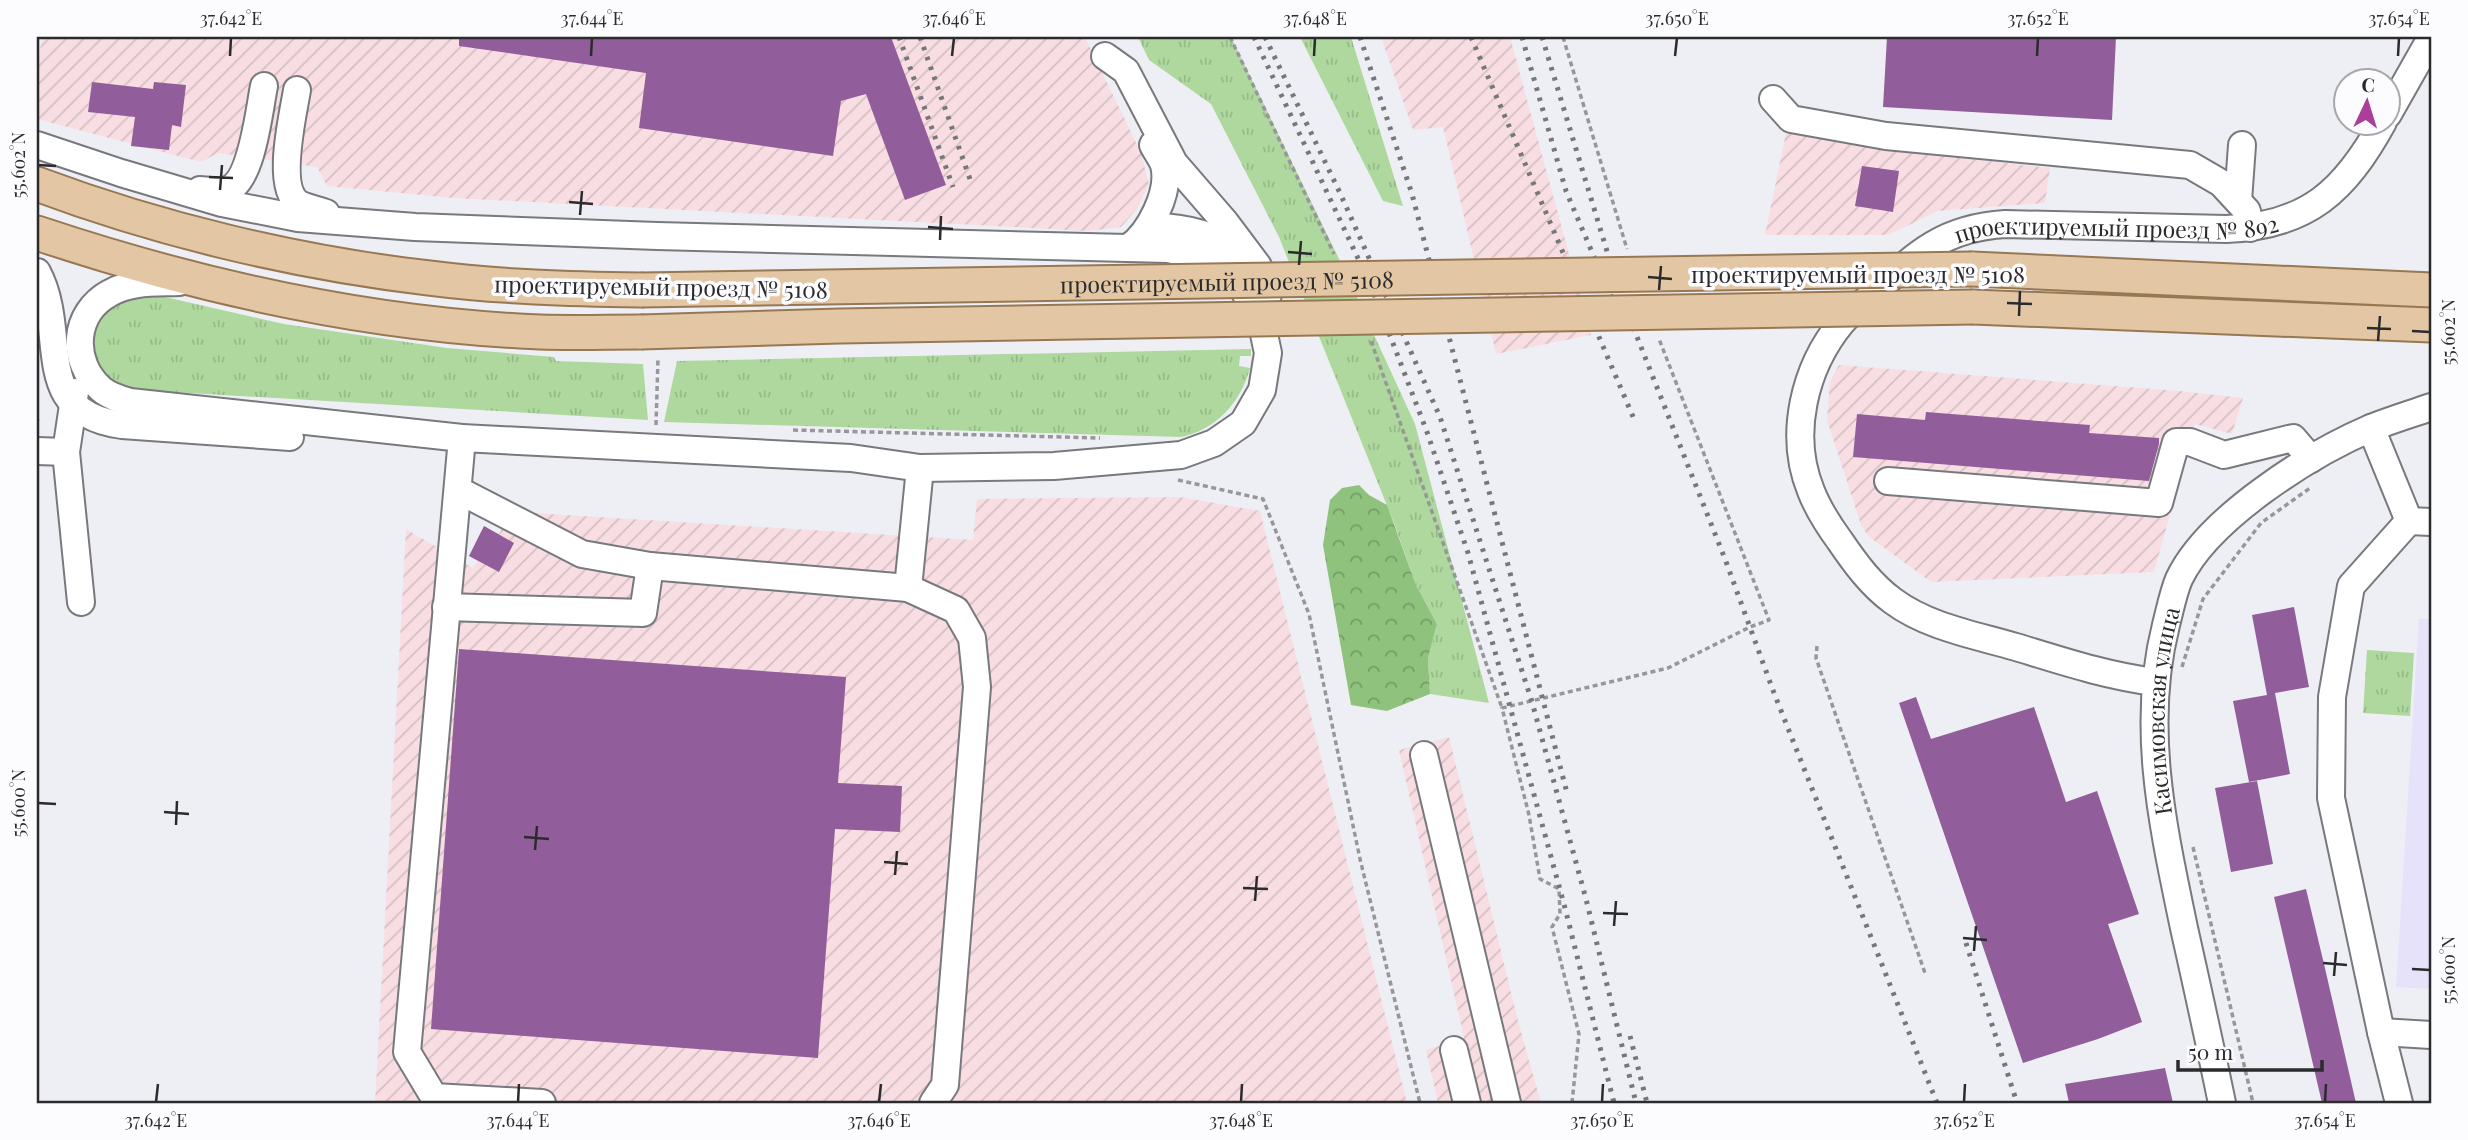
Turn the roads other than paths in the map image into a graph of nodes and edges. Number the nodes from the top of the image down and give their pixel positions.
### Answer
1 (2431, 38) edge
2 (1101, 46) edge
3 (264, 86) dead end
4 (2402, 89) edge
5 (297, 90) dead end
6 (1773, 99) dead end
7 (2375, 136) edge
8 (37, 145) edge
9 (2242, 145) dead end
10 (37, 181) edge
11 (175, 188) junction
12 (2238, 201) junction
13 (355, 221) junction
14 (1151, 226) junction
15 (2250, 228) junction
16 (37, 233) edge
17 (1128, 248) junction
18 (1258, 267) junction
19 (37, 272) edge
20 (204, 282) junction
21 (2431, 290) edge
22 (2431, 325) edge
23 (1268, 352) junction
24 (83, 364) junction
25 (71, 403) junction
26 (2431, 407) edge
27 (2371, 428) junction
28 (462, 438) junction
29 (37, 451) edge
30 (66, 452) junction
31 (920, 468) junction
32 (2314, 471) junction
33 (1888, 481) dead end
34 (458, 491) junction
35 (2420, 521) edge
36 (650, 566) junction
37 (908, 588) junction
38 (82, 602) dead end
39 (446, 607) junction
40 (2155, 681) junction
41 (1424, 755) dead end
42 (2381, 1032) junction
43 (2431, 1035) edge
44 (1454, 1050) dead end
45 (542, 1103) edge
46 (933, 1103) edge
47 (1466, 1103) edge
48 (1507, 1103) edge
49 (2222, 1103) edge
50 (2399, 1103) edge

1 - 4 street
2 - 14 street
2 - 18 street
3 - 11 street
5 - 13 street
6 - 12 street
7 - 15 street, проектируемый проезд № 892
8 - 11 street
9 - 12 street
10 - 21 main road, проектируемый проезд № 5108, bridge
11 - 13 street
12 - 15 street
13 - 17 street
14 - 17 street
14 - 18 street
15 - 40 street, проектируемый проезд № 892
16 - 20 main road, проектируемый проезд № 5108
17 - 23 street
18 - 23 street
19 - 25 street
20 - 22 main road, проектируемый проезд № 5108, bridge
20 - 24 street
23 - 31 street
24 - 25 street
24 - 28 street
25 - 28 street
25 - 30 street
26 - 27 street, Касимовская улица
27 - 32 street, Касимовская улица
27 - 35 street
28 - 31 street
28 - 34 street
29 - 30 street
30 - 38 street
31 - 37 street
32 - 33 street
32 - 40 street, Касимовская улица
34 - 36 street
34 - 39 street
35 - 42 street
36 - 37 street
36 - 39 street
37 - 46 street
39 - 45 street
40 - 49 street, Касимовская улица
41 - 48 street
42 - 43 street
42 - 50 street
44 - 47 street

